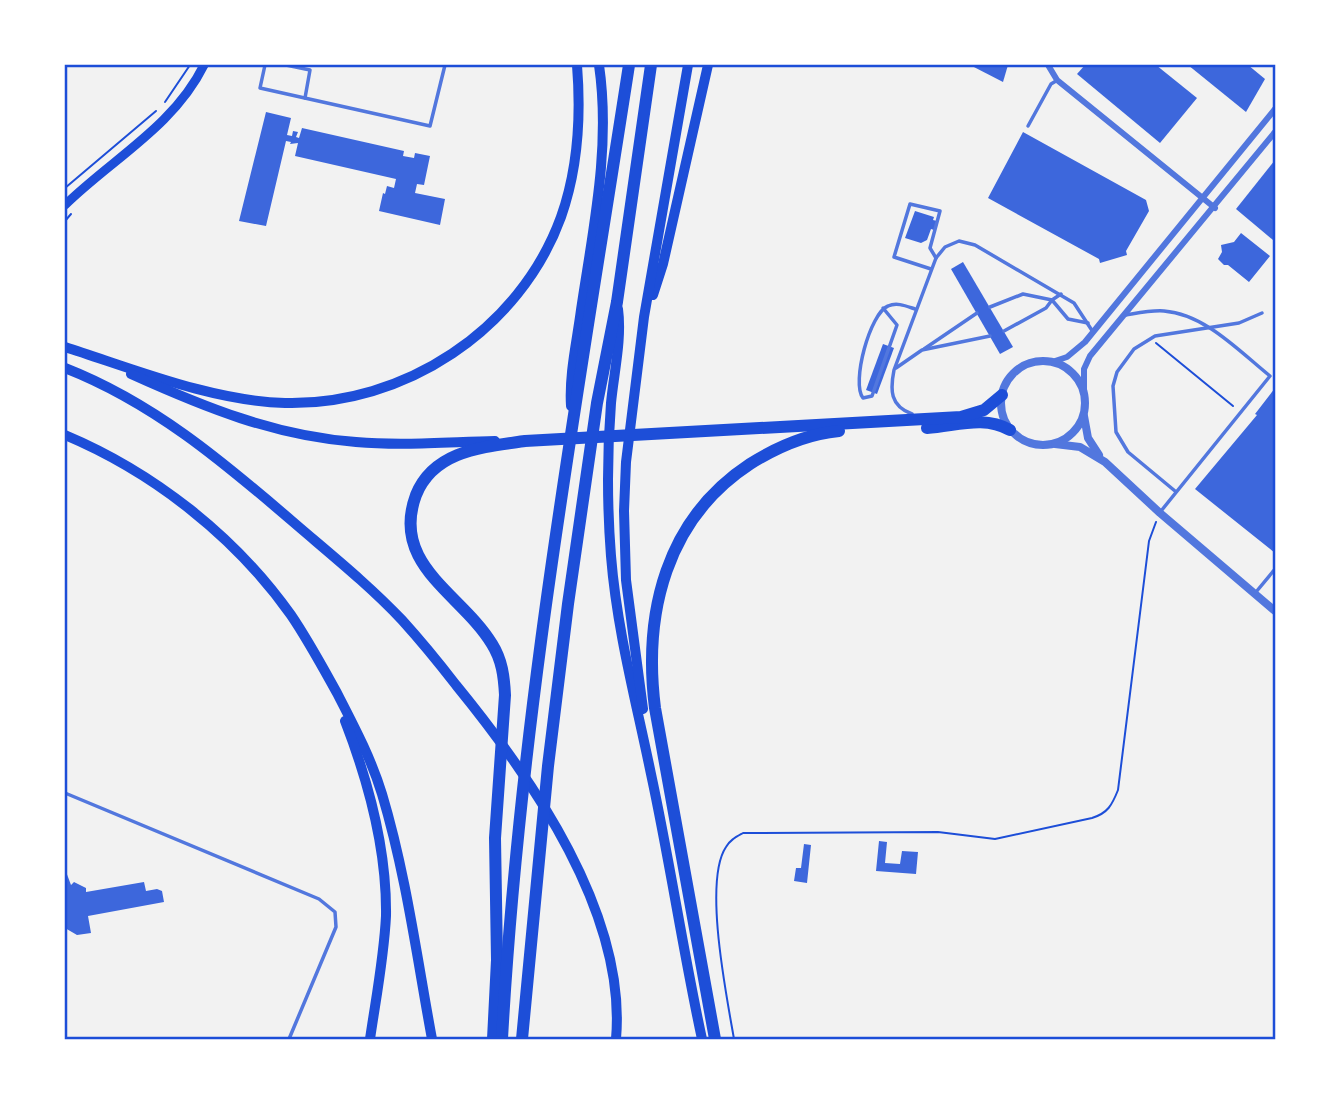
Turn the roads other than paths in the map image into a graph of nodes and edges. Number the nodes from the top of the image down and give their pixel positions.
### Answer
1 (204, 65) edge
2 (265, 65) edge
3 (286, 65) edge
4 (445, 65) edge
5 (577, 65) edge
6 (599, 65) edge
7 (629, 65) edge
8 (651, 65) edge
9 (688, 65) edge
10 (708, 65) edge
11 (1048, 65) edge
12 (1057, 80) junction
13 (305, 98) junction
14 (1275, 109) edge
15 (1028, 126) dead end
16 (1275, 132) edge
17 (1203, 198) junction
18 (65, 205) edge
19 (1215, 208) junction
20 (936, 258) junction
21 (931, 269) junction
22 (1061, 294) junction
23 (1052, 300) junction
24 (617, 302) junction
25 (990, 307) dead end
26 (883, 308) junction
27 (915, 309) junction
28 (977, 313) dead end
29 (1262, 313) dead end
30 (1124, 315) junction
31 (645, 317) junction
32 (1088, 323) junction
33 (897, 325) junction
34 (1209, 327) junction
35 (908, 329) junction
36 (1004, 331) dead end
37 (1093, 332) junction
38 (990, 336) dead end
39 (65, 347) edge
40 (922, 350) junction
41 (84, 353) junction
42 (1052, 362) junction
43 (65, 368) edge
44 (894, 370) junction
45 (1084, 391) junction
46 (1002, 395) junction
47 (1084, 416) junction
48 (931, 419) junction
49 (573, 428) junction
50 (1010, 430) junction
51 (65, 435) edge
52 (525, 441) junction
53 (1055, 444) junction
54 (1105, 462) junction
55 (1176, 492) junction
56 (1160, 513) junction
57 (1275, 569) edge
58 (1255, 593) junction
59 (1275, 611) edge
60 (330, 679) junction
61 (651, 774) junction
62 (65, 793) edge
63 (690, 982) junction
64 (289, 1039) edge
65 (370, 1039) edge
66 (432, 1039) edge
67 (493, 1039) edge
68 (502, 1039) edge
69 (522, 1039) edge
70 (616, 1039) edge
71 (695, 1039) edge
72 (702, 1039) edge
73 (715, 1039) edge

1 - 18 main road
2 - 13 lane
3 - 13 lane
4 - 13 lane
5 - 41 highway
6 - 49 highway
7 - 49 highway
8 - 24 highway
9 - 31 highway
10 - 31 highway
11 - 12 street
12 - 15 lane
12 - 17 street
14 - 17 street
16 - 19 street
17 - 19 street
17 - 37 street
19 - 30 street
20 - 21 lane
20 - 21 lane
20 - 22 lane
21 - 27 lane
22 - 23 lane
22 - 32 lane
23 - 25 lane
23 - 32 lane
23 - 36 lane
24 - 61 highway
24 - 69 highway
26 - 27 lane
26 - 33 lane
26 - 33 lane
27 - 35 lane
28 - 40 lane
29 - 34 lane
30 - 34 lane
30 - 45 street
31 - 61 highway
32 - 37 lane
33 - 35 lane
34 - 55 lane
34 - 55 lane
35 - 44 lane
37 - 42 street
38 - 40 lane
39 - 41 highway
40 - 44 lane
41 - 52 highway
42 - 45 street
42 - 46 street
43 - 70 highway
44 - 48 lane
45 - 47 street
46 - 48 highway
46 - 50 street
47 - 53 street
47 - 54 street
48 - 52 highway
49 - 68 highway
50 - 53 street
50 - 73 highway
51 - 60 highway
52 - 67 highway
53 - 54 street
54 - 56 street
55 - 56 lane
56 - 58 street
57 - 58 lane
58 - 59 street
60 - 65 highway
60 - 66 highway
61 - 63 highway
62 - 64 lane
63 - 71 highway
63 - 72 highway

